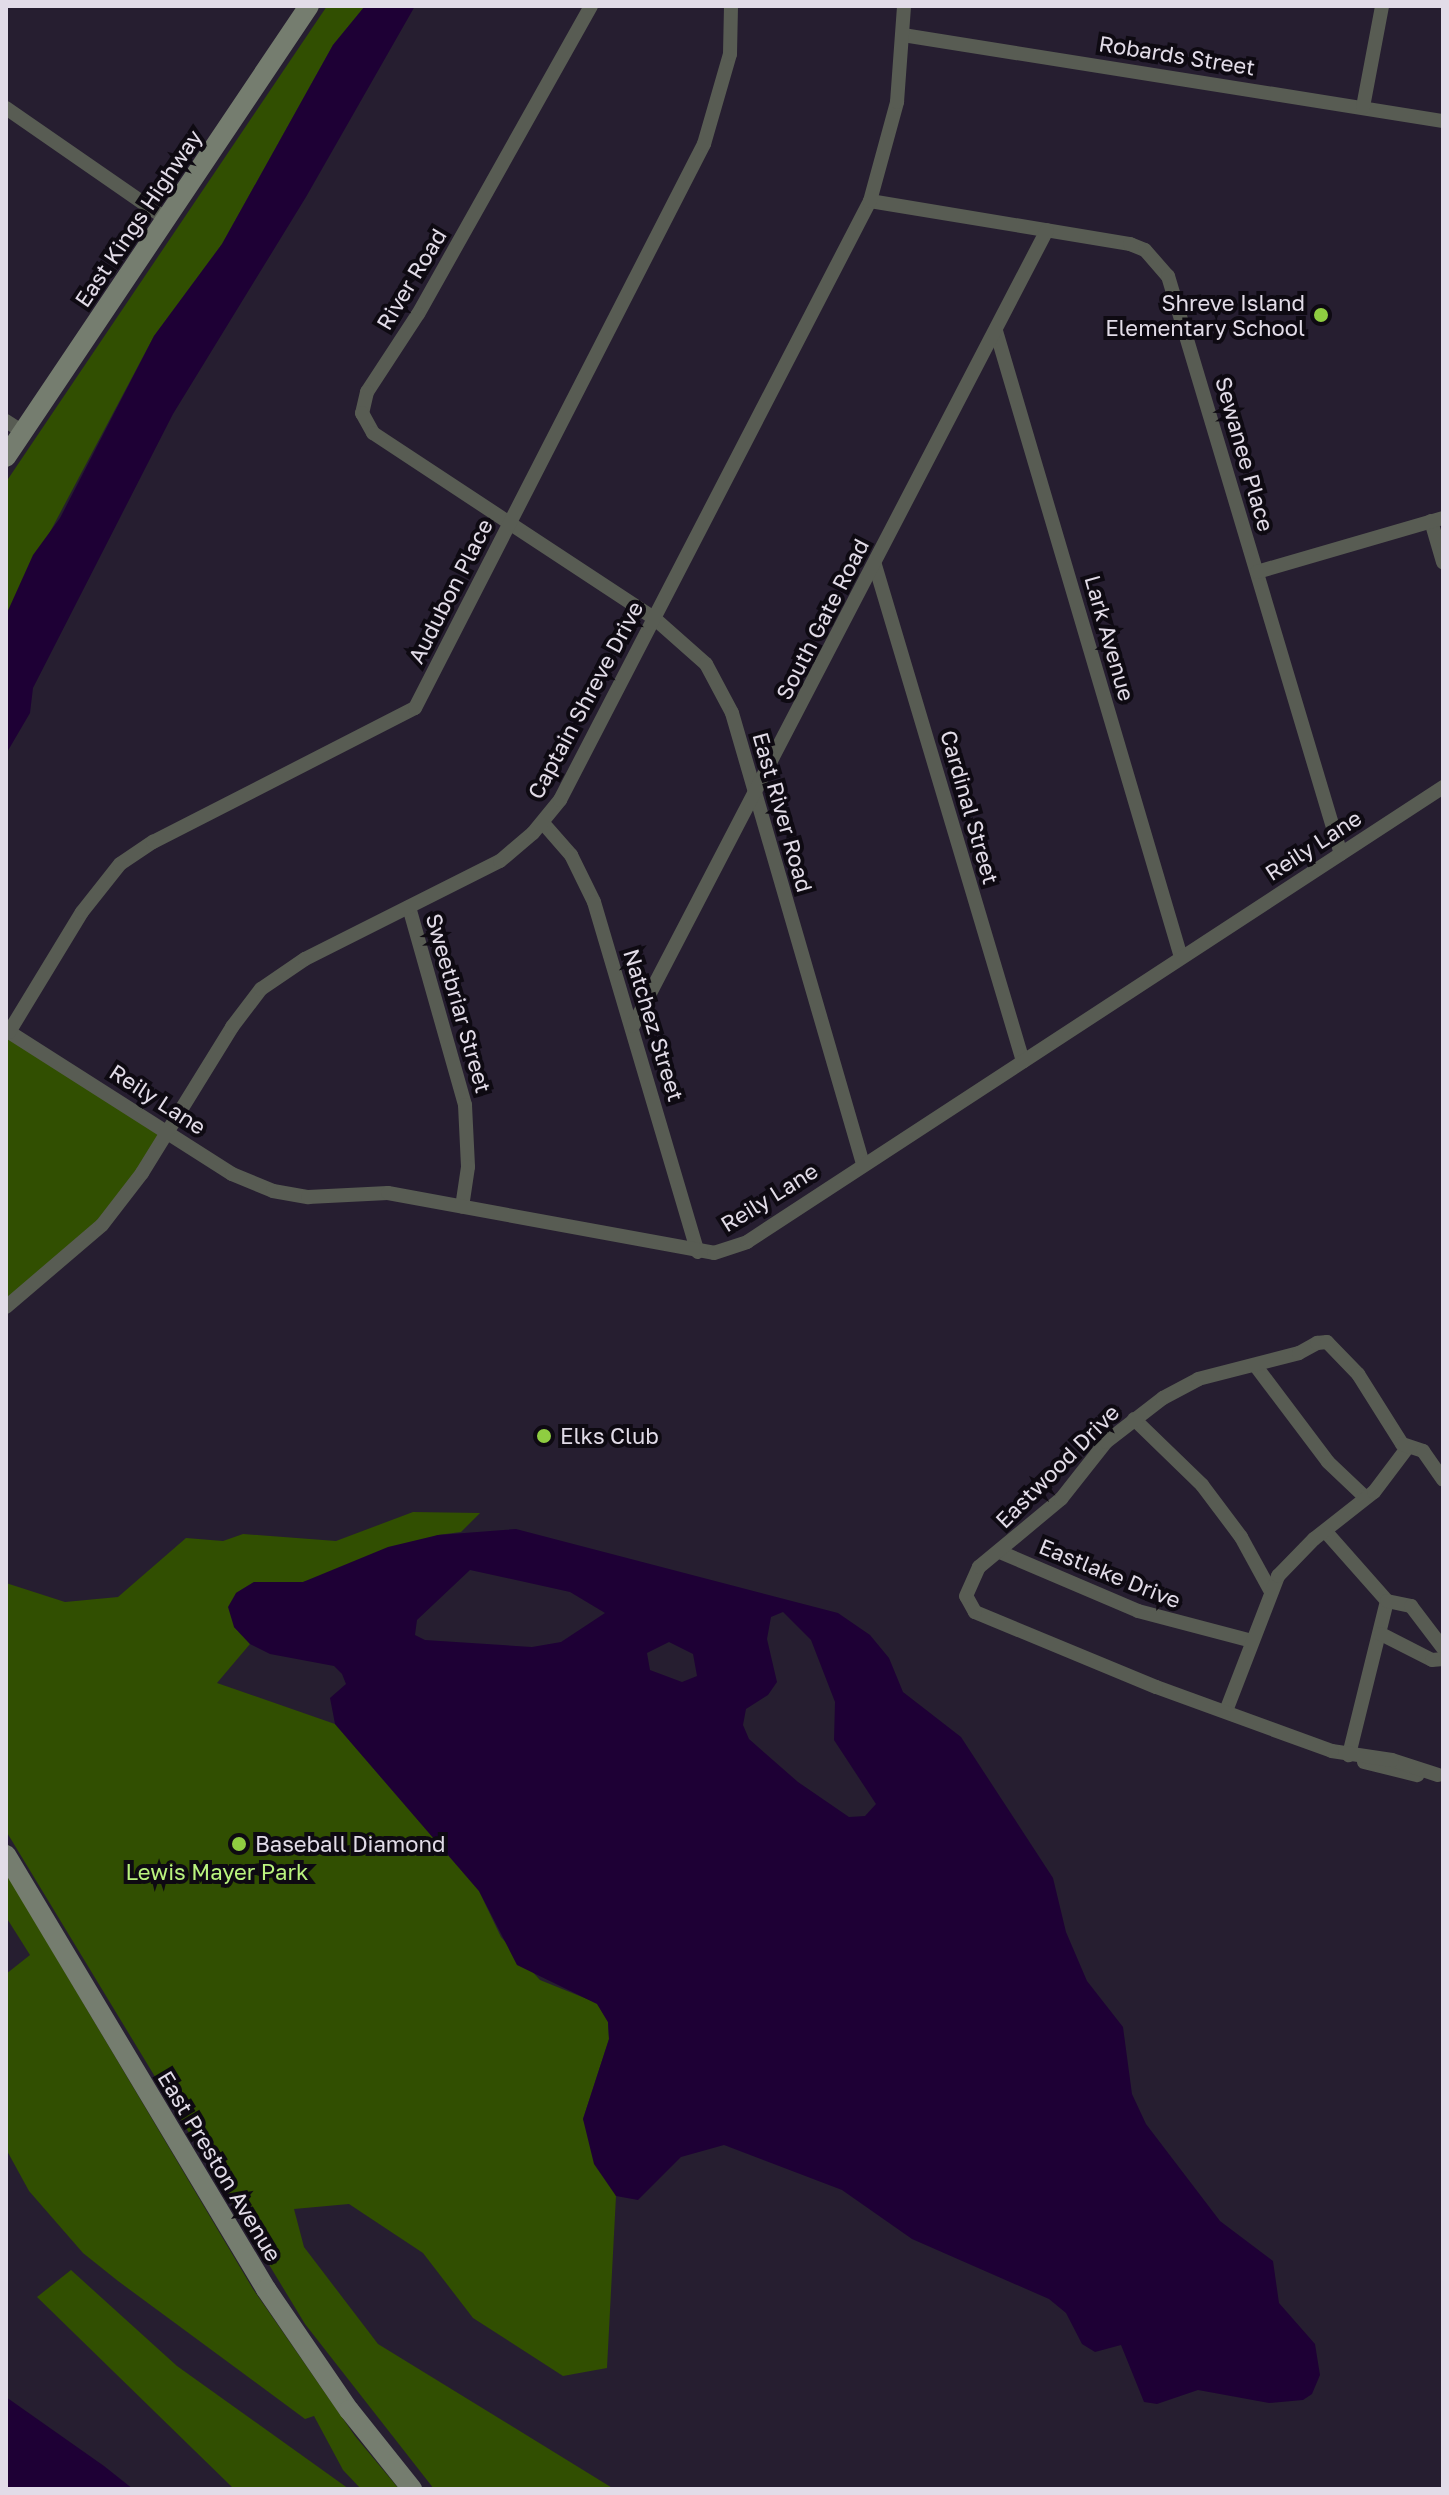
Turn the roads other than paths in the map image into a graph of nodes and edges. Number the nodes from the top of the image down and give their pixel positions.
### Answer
1 (591, 6) edge
2 (731, 6) edge
3 (904, 6) edge
4 (1382, 6) edge
5 (300, 12) edge
6 (903, 35) junction
7 (1363, 107) junction
8 (6, 108) edge
9 (1443, 121) edge
10 (870, 201) junction
11 (165, 218) junction
12 (1047, 230) junction
13 (996, 331) junction
14 (14, 427) edge
15 (6, 457) edge
16 (1437, 520) edge
17 (509, 523) junction
18 (1443, 562) edge
19 (875, 565) junction
20 (1257, 572) junction
21 (654, 618) junction
22 (1443, 787) edge
23 (755, 797) junction
24 (543, 823) junction
25 (1341, 854) junction
26 (409, 907) junction
27 (1181, 957) junction
28 (633, 1026) junction
29 (7, 1031) edge
30 (1023, 1061) junction
31 (169, 1130) junction
32 (863, 1164) junction
33 (462, 1207) junction
34 (698, 1252) junction
35 (6, 1307) edge
36 (1255, 1365) junction
37 (1134, 1419) junction
38 (1408, 1447) junction
39 (1443, 1480) edge
40 (1366, 1498) junction
41 (1326, 1532) junction
42 (1000, 1552) junction
43 (1270, 1590) junction
44 (1387, 1601) junction
45 (1381, 1634) junction
46 (1252, 1641) junction
47 (1443, 1648) edge
48 (1443, 1659) edge
49 (1226, 1711) junction
50 (1349, 1755) junction
51 (1441, 1776) edge
52 (6, 1855) edge
53 (412, 2489) edge

1 - 17 street, River Road
2 - 17 street, Audubon Place
3 - 6 street, Captain Shreve Drive
4 - 7 street
5 - 11 street, East Kings Highway
6 - 7 street, Robards Street
6 - 10 street, Captain Shreve Drive
7 - 9 street, Robards Street
8 - 11 street
10 - 12 street, Sewanee Place
10 - 21 street, Captain Shreve Drive
11 - 14 street, East Kings Highway
12 - 13 street, South Gate Road
12 - 20 street, Sewanee Place
13 - 19 street, South Gate Road
13 - 27 street, Lark Avenue
14 - 15 street, East Kings Highway
16 - 18 street
16 - 20 street
17 - 21 street, East River Road
17 - 29 street, Audubon Place
19 - 23 street, South Gate Road
19 - 30 street, Cardinal Street
20 - 25 street, Sewanee Place
21 - 23 street, East River Road
21 - 24 street, Captain Shreve Drive
22 - 25 street, Reily Lane
23 - 28 street, South Gate Road
23 - 32 street, East River Road
24 - 26 street, Captain Shreve Drive
24 - 28 street, Natchez Street
25 - 27 street, Reily Lane
26 - 31 street, Captain Shreve Drive
26 - 33 street, Sweetbriar Street
27 - 30 street, Reily Lane
28 - 34 street, Natchez Street
29 - 31 street, Reily Lane
30 - 32 street, Reily Lane
31 - 33 street, Reily Lane
31 - 35 street, Captain Shreve Drive
32 - 34 street, Reily Lane
33 - 34 street, Reily Lane
36 - 37 street, Eastwood Drive
36 - 38 street, Eastwood Drive
36 - 40 street
37 - 42 street, Eastwood Drive
37 - 43 street
38 - 39 street, Eastwood Drive
38 - 40 street
40 - 41 street
41 - 43 street
41 - 44 street
42 - 46 street, Eastlake Drive
42 - 49 street, Eastwood Drive
43 - 46 street
44 - 45 street
44 - 47 street
45 - 48 street
45 - 50 street
46 - 49 street
49 - 50 street, Eastwood Drive
50 - 51 street, Eastwood Drive
52 - 53 street, East Preston Avenue

